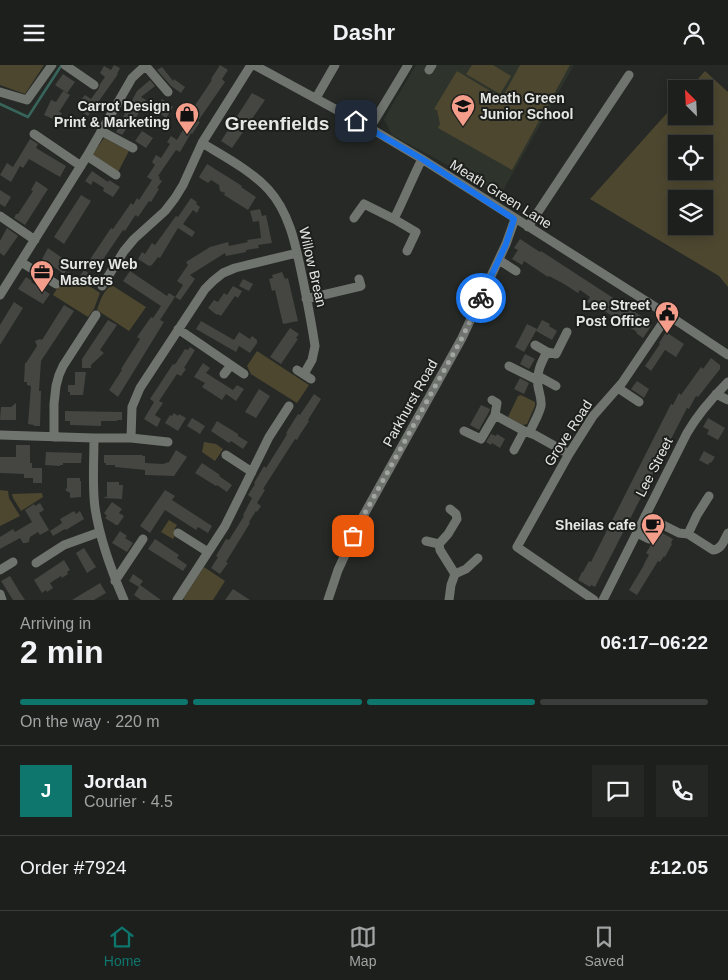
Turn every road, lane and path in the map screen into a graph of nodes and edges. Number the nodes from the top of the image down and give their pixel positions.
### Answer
1 (52, 65) edge
2 (65, 65) edge
3 (146, 65) edge
4 (253, 65) edge
5 (335, 65) edge
6 (408, 65) edge
7 (629, 75) dead end
8 (94, 85) dead end
9 (0, 92) edge
10 (168, 93) dead end
11 (316, 98) junction
12 (370, 128) junction
13 (101, 131) junction
14 (34, 134) dead end
15 (202, 143) junction
16 (133, 147) dead end
17 (88, 156) junction
18 (422, 159) junction
19 (81, 166) junction
20 (116, 175) dead end
21 (0, 216) edge
22 (354, 218) dead end
23 (394, 219) junction
24 (514, 219) junction
25 (528, 227) junction
26 (35, 240) junction
27 (407, 251) dead end
28 (297, 253) junction
29 (499, 260) junction
30 (21, 262) junction
31 (516, 271) dead end
32 (56, 284) dead end
33 (102, 286) dead end
34 (361, 286) dead end
35 (0, 295) edge
36 (306, 299) junction
37 (96, 315) dead end
38 (668, 315) junction
39 (178, 329) junction
40 (567, 332) dead end
41 (535, 345) dead end
42 (551, 353) junction
43 (728, 355) edge
44 (231, 365) junction
45 (509, 366) dead end
46 (224, 374) dead end
47 (244, 374) dead end
48 (304, 374) dead end
49 (538, 378) junction
50 (728, 382) edge
51 (556, 386) dead end
52 (618, 388) junction
53 (716, 394) junction
54 (492, 400) dead end
55 (728, 400) edge
56 (639, 402) dead end
57 (289, 406) dead end
58 (495, 415) junction
59 (464, 431) dead end
60 (527, 431) junction
61 (54, 437) junction
62 (5, 438) edge
63 (94, 438) junction
64 (131, 439) junction
65 (168, 442) dead end
66 (514, 450) dead end
67 (569, 454) junction
68 (226, 455) dead end
69 (252, 471) junction
70 (709, 496) dead end
71 (450, 509) dead end
72 (645, 517) junction
73 (100, 532) junction
74 (178, 533) dead end
75 (637, 533) junction
76 (688, 534) junction
77 (726, 537) edge
78 (143, 539) dead end
79 (649, 539) dead end
80 (426, 541) dead end
81 (438, 544) junction
82 (208, 552) junction
83 (478, 558) dead end
84 (13, 562) dead end
85 (36, 563) dead end
86 (0, 570) edge
87 (455, 574) junction
88 (116, 581) junction
89 (0, 594) edge
90 (607, 599) edge
91 (2, 600) edge
92 (124, 600) edge
93 (177, 600) edge
94 (328, 600) edge
95 (449, 600) edge
96 (594, 600) edge

1 - 9 street
2 - 8 street
3 - 10 street
3 - 13 street
4 - 11 street, Meath Green Lane
4 - 15 street
5 - 11 street
6 - 12 street
7 - 25 street
11 - 12 street, Meath Green Lane
12 - 18 street, Meath Green Lane
13 - 16 street
13 - 17 street
14 - 19 street
15 - 28 street, Willow Brean
15 - 33 street
17 - 19 street
17 - 20 street
18 - 23 street
18 - 24 street, Meath Green Lane
19 - 26 street
21 - 26 street
22 - 23 street
23 - 27 street
24 - 25 street, Meath Green Lane
24 - 29 street, Parkhurst Road
25 - 38 street, Meath Green Lane
26 - 30 street
28 - 36 street, Willow Brean
28 - 39 street
29 - 31 street
29 - 94 street, Parkhurst Road
30 - 32 street
30 - 35 street
34 - 36 street
36 - 48 street, Willow Brean
37 - 61 street
38 - 43 street, Meath Green Lane
38 - 52 street, Grove Road
39 - 44 street
39 - 64 street
40 - 42 street
41 - 42 street
42 - 49 street
44 - 46 street
44 - 47 street
45 - 49 street
49 - 51 street
49 - 60 street
50 - 53 street, Lee Street
52 - 56 street
52 - 67 street, Grove Road
53 - 55 street
53 - 72 street, Lee Street
54 - 58 street
57 - 69 street
58 - 59 street
58 - 60 street
60 - 66 street
60 - 67 street
61 - 62 street
61 - 63 street
63 - 64 street
63 - 73 street
64 - 65 street
67 - 96 street, Grove Road
68 - 69 street
69 - 82 street
70 - 76 street
71 - 81 street
72 - 75 street, Lee Street
72 - 76 street
73 - 85 street
73 - 88 street
74 - 82 street
75 - 79 street
75 - 90 street, Lee Street
76 - 77 street
78 - 88 street
80 - 81 street
81 - 87 street
82 - 93 street
83 - 87 street
84 - 86 street
87 - 95 street
88 - 92 street
89 - 91 street

